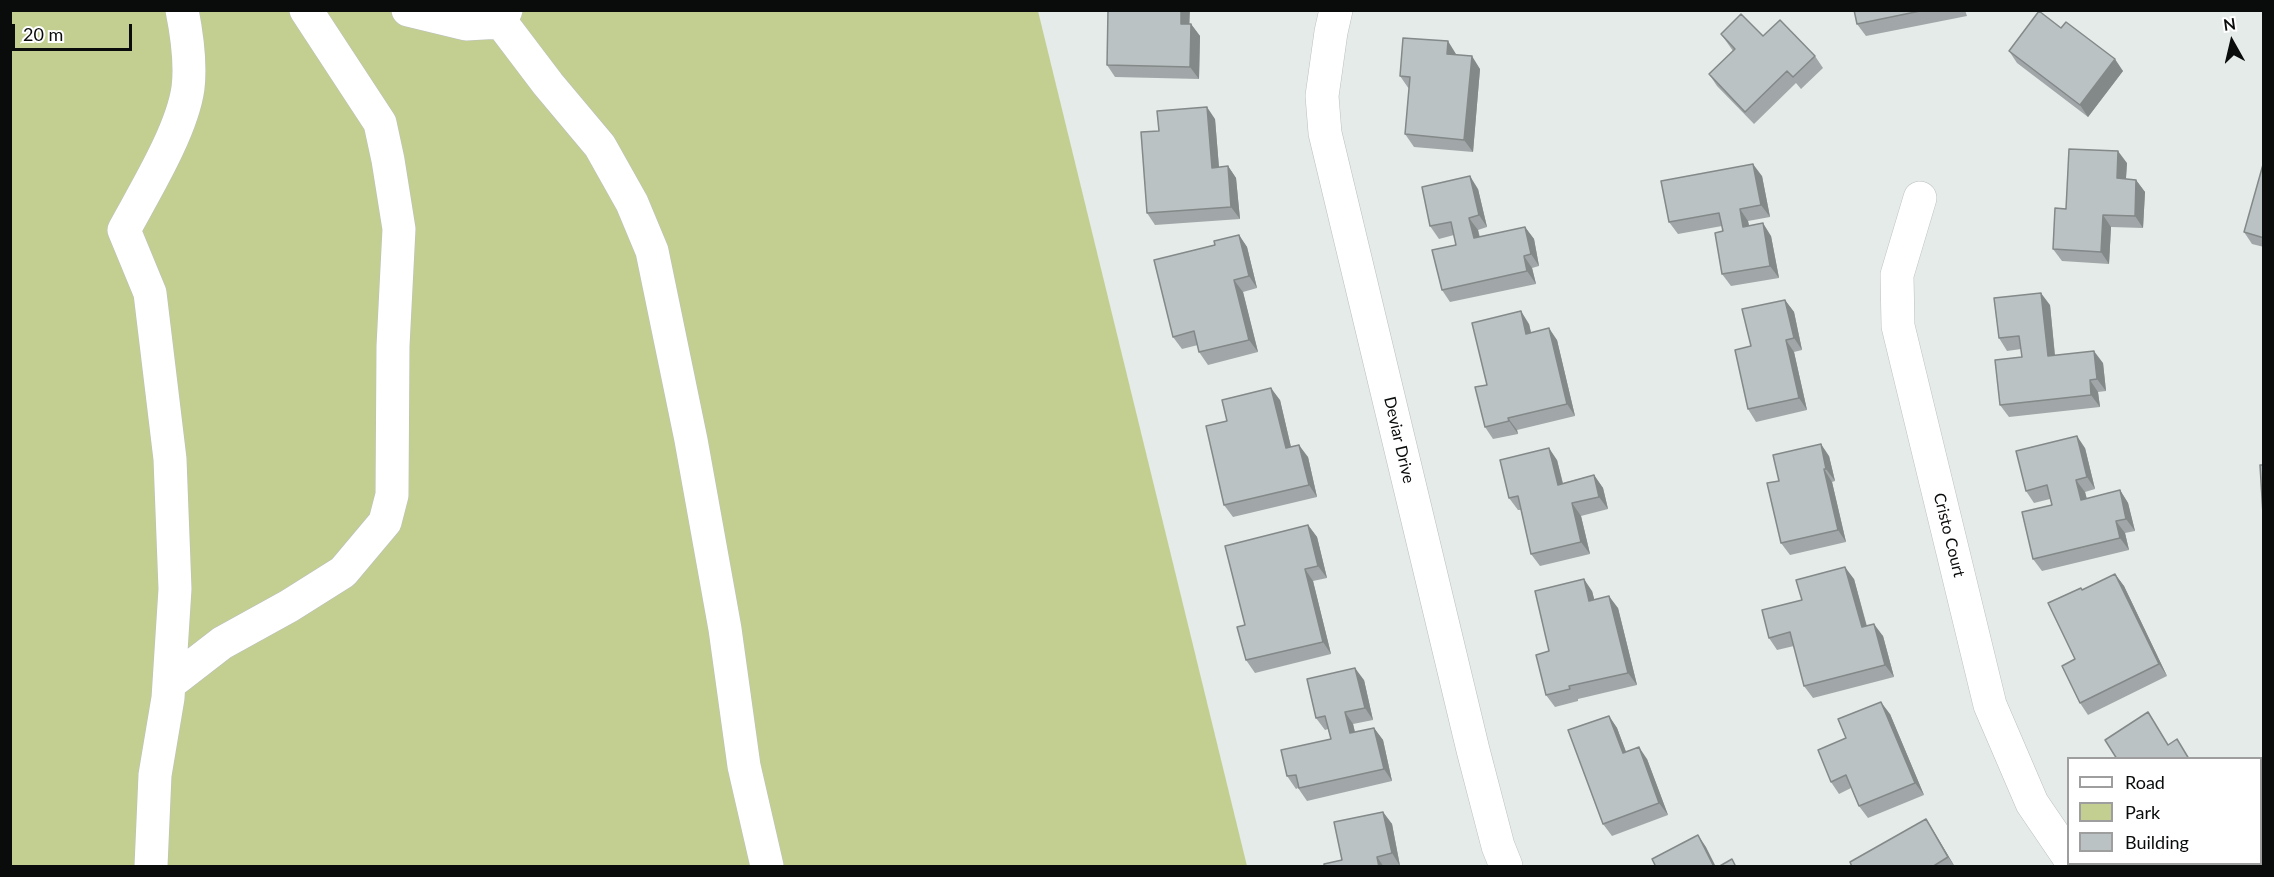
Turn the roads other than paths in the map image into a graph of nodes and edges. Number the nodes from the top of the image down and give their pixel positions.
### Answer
1 (182, 10) edge
2 (306, 10) edge
3 (408, 10) edge
4 (1336, 10) edge
5 (503, 16) edge
6 (1920, 198) dead end
7 (169, 684) junction
8 (2067, 855) edge
9 (151, 867) edge
10 (766, 867) edge
11 (1506, 867) edge

1 - 7 street
2 - 7 street
3 - 5 street
4 - 11 street, Deviar Drive
5 - 10 street
6 - 8 street, Cristo Court
7 - 9 street

